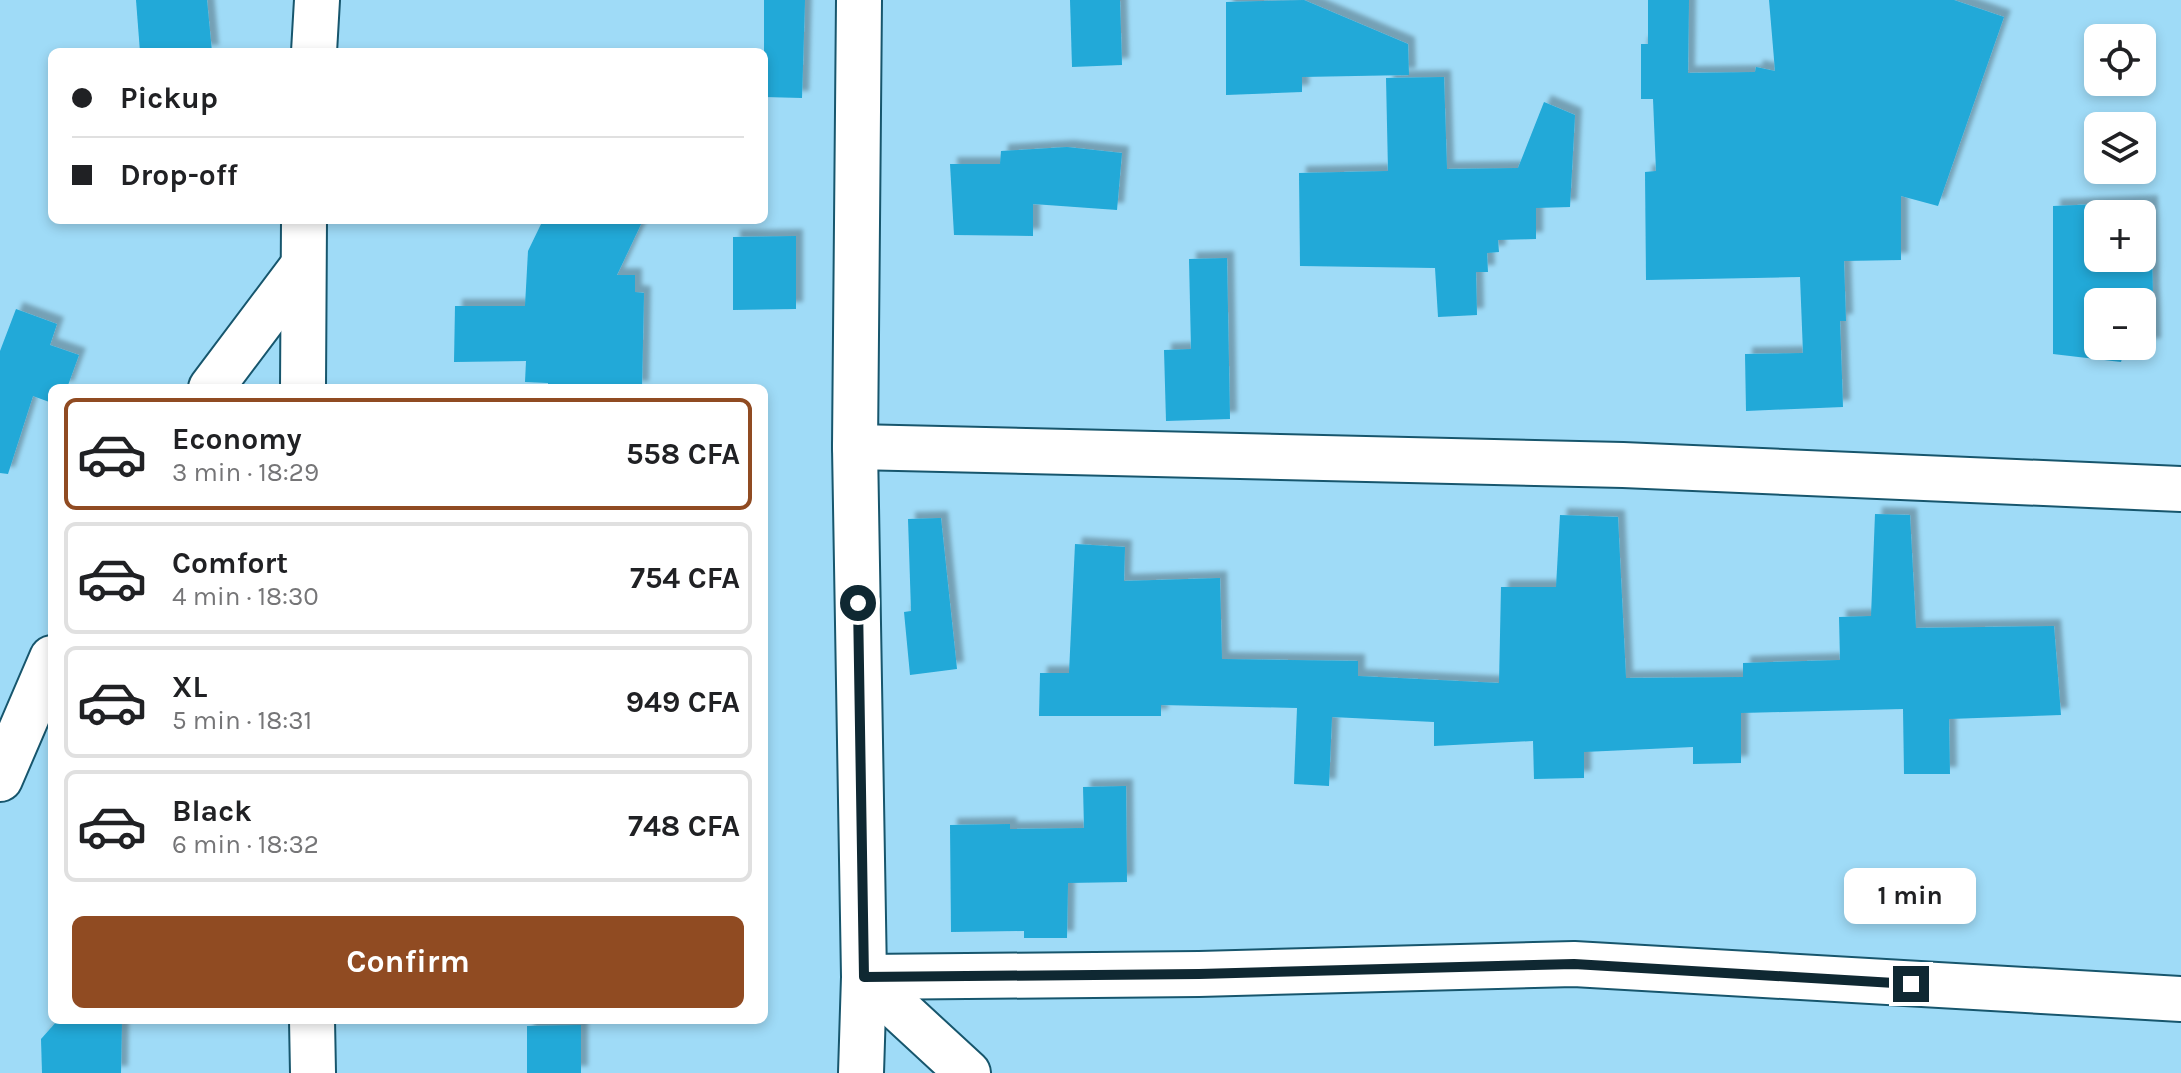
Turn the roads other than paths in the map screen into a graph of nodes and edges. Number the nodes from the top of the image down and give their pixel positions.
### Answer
1 (317, 0) edge
2 (859, 0) edge
3 (314, 48) edge
4 (304, 224) edge
5 (302, 267) junction
6 (214, 384) edge
7 (303, 384) edge
8 (855, 447) junction
9 (2181, 489) edge
10 (48, 667) edge
11 (0, 779) edge
12 (864, 977) junction
13 (2181, 999) edge
14 (312, 1024) edge
15 (313, 1073) edge
16 (861, 1073) edge
17 (968, 1073) edge

1 - 3 street
2 - 8 street
4 - 5 street
5 - 6 street
5 - 7 street
8 - 9 street
8 - 12 street
10 - 11 street
12 - 13 street
12 - 16 street
12 - 17 street
14 - 15 street

